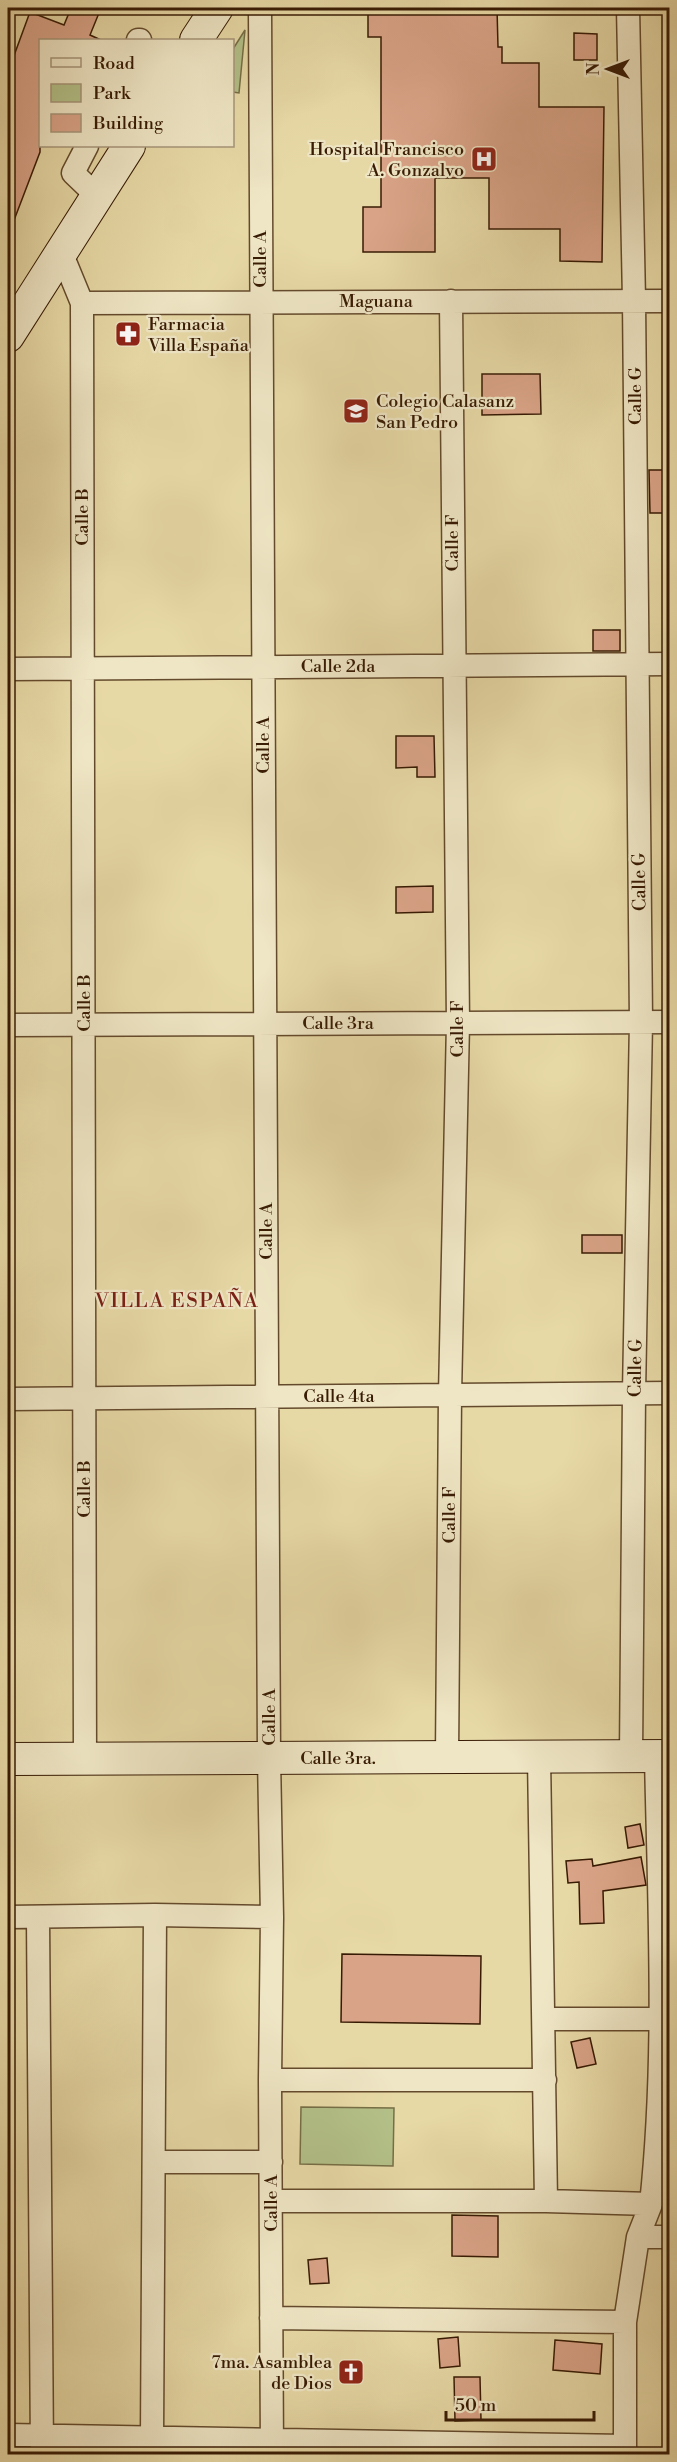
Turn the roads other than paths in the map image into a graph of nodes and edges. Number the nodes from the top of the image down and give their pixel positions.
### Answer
1 (217, 8) edge
2 (260, 8) edge
3 (628, 8) edge
4 (197, 39) edge
5 (87, 147) edge
6 (128, 147) edge
7 (97, 196) junction
8 (61, 252) junction
9 (634, 300) junction
10 (260, 301) junction
11 (451, 301) junction
12 (669, 301) edge
13 (82, 303) junction
14 (8, 336) edge
15 (636, 664) junction
16 (669, 664) edge
17 (263, 666) junction
18 (453, 666) junction
19 (83, 668) junction
20 (8, 669) edge
21 (641, 1022) junction
22 (669, 1022) edge
23 (458, 1023) junction
24 (265, 1024) junction
25 (8, 1025) edge
26 (84, 1025) junction
27 (634, 1393) junction
28 (669, 1393) edge
29 (450, 1395) junction
30 (267, 1397) junction
31 (8, 1399) edge
32 (84, 1399) junction
33 (539, 1756) junction
34 (652, 1756) edge
35 (447, 1757) junction
36 (269, 1758) junction
37 (8, 1759) edge
38 (85, 1759) junction
39 (155, 1915) junction
40 (8, 1917) edge
41 (38, 1917) junction
42 (272, 1917) junction
43 (544, 2019) junction
44 (661, 2019) junction
45 (270, 2080) junction
46 (545, 2080) junction
47 (154, 2162) junction
48 (270, 2162) junction
49 (271, 2201) junction
50 (546, 2201) junction
51 (651, 2204) junction
52 (638, 2236) junction
53 (669, 2237) edge
54 (271, 2318) junction
55 (625, 2322) junction
56 (8, 2435) edge
57 (152, 2438) junction
58 (43, 2445) edge
59 (272, 2447) edge
60 (625, 2450) edge

1 - 4 main road
2 - 10 street, Calle A
3 - 9 street, Calle G
5 - 7 street
6 - 7 main road
7 - 8 main road
8 - 13 street, Calle B
8 - 14 main road
9 - 11 street, Maguana
9 - 12 street, Maguana
9 - 15 street, Calle G
10 - 11 street, Maguana
10 - 13 street, Maguana
10 - 17 street, Calle A
11 - 18 street, Calle F
13 - 19 street, Calle B
15 - 16 street, Calle 2da
15 - 18 street, Calle 2da
15 - 21 street, Calle G
17 - 18 street, Calle 2da
17 - 19 street, Calle 2da
17 - 24 street, Calle A
18 - 23 street, Calle F
19 - 20 street, Calle 2da
19 - 26 street, Calle B
21 - 22 street, Calle 3ra
21 - 23 street, Calle 3ra
21 - 27 street, Calle G
23 - 24 street, Calle 3ra
23 - 29 street, Calle F
24 - 26 street, Calle 3ra
24 - 30 street, Calle A
25 - 26 street, Calle 3ra
26 - 32 street, Calle B
27 - 28 street, Calle 4ta
27 - 29 street, Calle 4ta
27 - 34 street, Calle G
29 - 30 street, Calle 4ta
29 - 35 street, Calle F
30 - 32 street, Calle 4ta
30 - 36 street, Calle A
31 - 32 street, Calle 4ta
32 - 38 street, Calle B
33 - 34 main road, Calle 3ra.
33 - 35 main road, Calle 3ra.
33 - 43 street
34 - 44 street, Calle G
35 - 36 main road, Calle 3ra.
36 - 38 main road, Calle 3ra.
36 - 42 street, Calle A
37 - 38 main road, Calle 3ra.
39 - 41 street
39 - 42 street
39 - 47 street
40 - 41 street
41 - 58 street
42 - 45 street, Calle A
43 - 44 street
43 - 46 street
44 - 51 street, Calle G
45 - 46 street
45 - 48 street, Calle A
46 - 50 street
47 - 48 street
47 - 57 street
48 - 49 street, Calle A
49 - 50 street
49 - 54 street, Calle A
50 - 51 street
51 - 52 street, Calle G
52 - 53 street
52 - 55 street, Calle G
54 - 55 street
54 - 59 street, Calle A
55 - 60 street, Calle G
56 - 58 street
57 - 58 street
57 - 59 street
59 - 60 street

